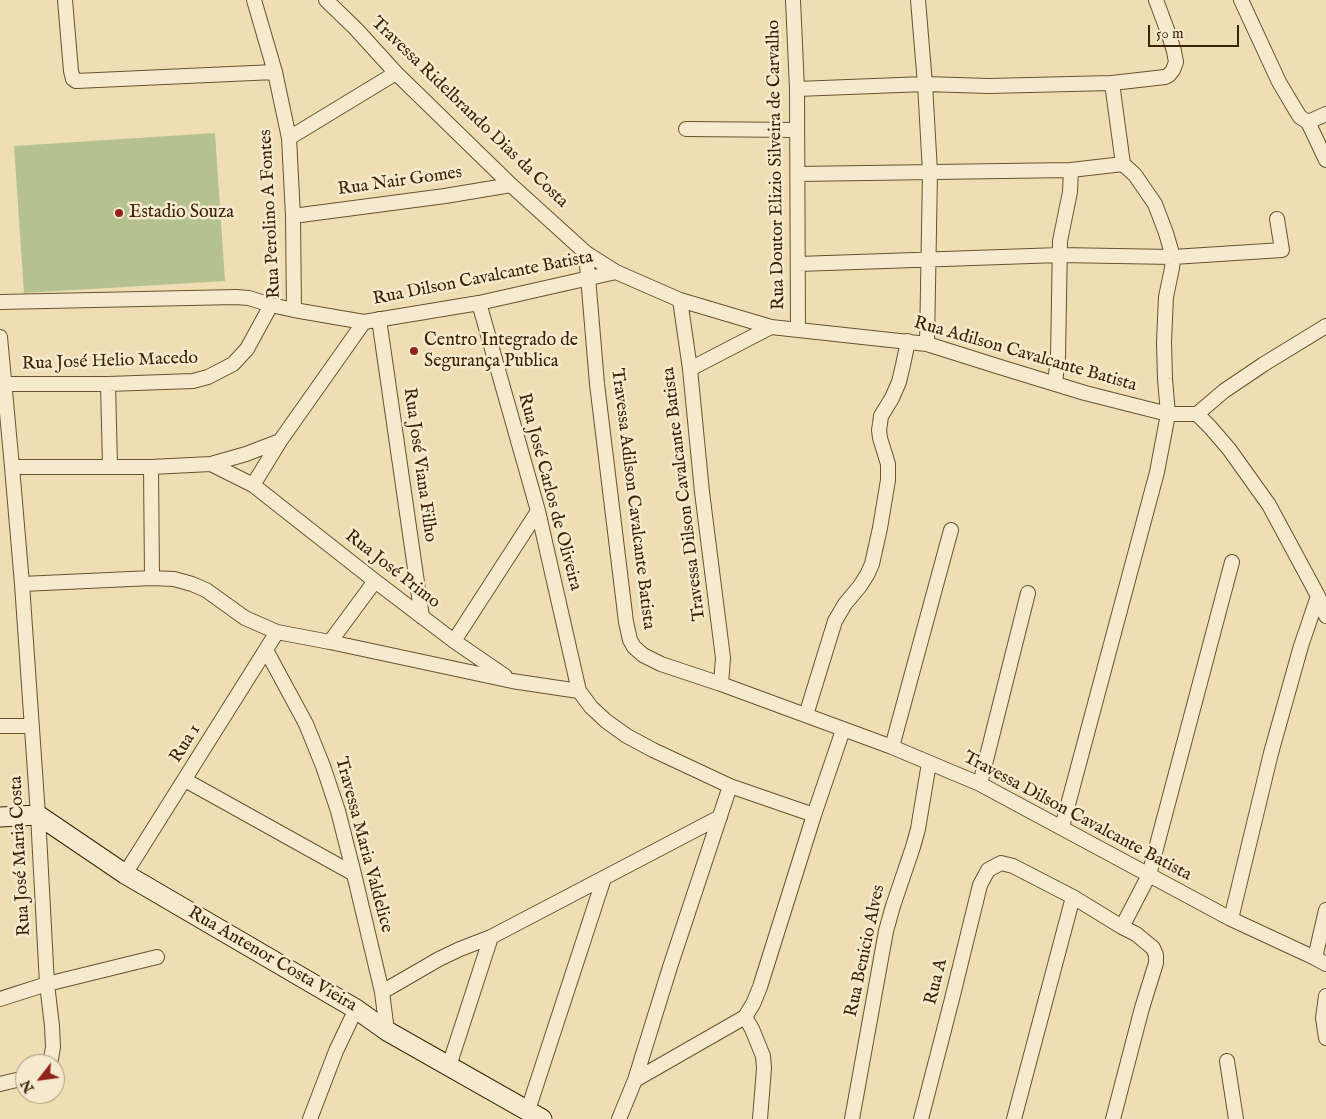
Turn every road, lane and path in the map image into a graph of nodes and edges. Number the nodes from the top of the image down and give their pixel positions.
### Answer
1 (65, 0) edge
2 (254, 0) edge
3 (326, 0) edge
4 (793, 0) edge
5 (918, 0) edge
6 (1156, 0) edge
7 (1241, 0) edge
8 (275, 72) junction
9 (396, 73) junction
10 (1112, 83) junction
11 (925, 84) junction
12 (797, 89) junction
13 (1326, 114) edge
14 (1308, 122) junction
15 (686, 129) dead end
16 (797, 130) junction
17 (289, 138) junction
18 (1326, 160) edge
19 (1123, 164) junction
20 (1071, 170) junction
21 (930, 172) junction
22 (798, 174) junction
23 (511, 185) junction
24 (293, 216) junction
25 (1278, 219) dead end
26 (586, 253) junction
27 (1060, 255) junction
28 (1173, 257) junction
29 (928, 260) junction
30 (798, 264) junction
31 (616, 272) junction
32 (588, 278) junction
33 (680, 300) junction
34 (0, 302) edge
35 (479, 303) junction
36 (270, 305) junction
37 (294, 310) junction
38 (379, 319) junction
39 (364, 322) junction
40 (1326, 326) edge
41 (771, 327) junction
42 (798, 329) junction
43 (0, 337) edge
44 (908, 341) junction
45 (927, 344) junction
46 (690, 369) junction
47 (2, 384) edge
48 (108, 384) junction
49 (1055, 384) junction
50 (1168, 414) junction
51 (1197, 414) junction
52 (280, 441) junction
53 (211, 464) junction
54 (110, 466) junction
55 (12, 467) junction
56 (151, 467) junction
57 (253, 485) junction
58 (538, 511) junction
59 (952, 530) dead end
60 (1232, 562) dead end
61 (152, 578) junction
62 (375, 581) junction
63 (22, 584) junction
64 (1028, 593) dead end
65 (1318, 596) junction
66 (1326, 616) edge
67 (422, 617) junction
68 (277, 632) junction
69 (454, 641) junction
70 (330, 642) junction
71 (266, 650) junction
72 (643, 655) joint
73 (512, 681) junction
74 (721, 684) junction
75 (579, 691) junction
76 (806, 715) junction
77 (0, 726) edge
78 (31, 726) junction
79 (843, 730) junction
80 (892, 747) junction
81 (929, 763) junction
82 (185, 780) junction
83 (980, 784) junction
84 (730, 786) junction
85 (38, 815) junction
86 (814, 815) junction
87 (0, 817) edge
88 (720, 817) junction
89 (1062, 827) junction
90 (125, 874) junction
91 (354, 874) junction
92 (1149, 875) junction
93 (604, 878) junction
94 (1073, 897) junction
95 (1326, 910) edge
96 (1231, 919) junction
97 (1122, 927) junction
98 (491, 937) junction
99 (157, 958) dead end
100 (1321, 961) edge
101 (47, 984) junction
102 (382, 992) junction
103 (1326, 996) edge
104 (0, 999) edge
105 (356, 1009) junction
106 (745, 1017) junction
107 (387, 1031) junction
108 (1326, 1038) edge
109 (52, 1054) edge
110 (1227, 1061) dead end
111 (449, 1066) junction
112 (15, 1080) edge
113 (635, 1080) junction
114 (0, 1084) edge
115 (535, 1115) edge
116 (310, 1119) edge
117 (619, 1119) edge
118 (760, 1119) edge
119 (852, 1119) edge
120 (920, 1119) edge
121 (1014, 1119) edge
122 (1113, 1119) edge
123 (1236, 1119) edge

1 - 8 street
2 - 8 street, Rua Perolino A Fontes
3 - 9 street, Travessa Ridelbrando Dias da Costa
4 - 12 street, Rua Doutor Elizio Silveira de Carvalho
5 - 11 street
6 - 10 street
7 - 14 street
8 - 17 street, Rua Perolino A Fontes
9 - 17 street
9 - 23 street, Travessa Ridelbrando Dias da Costa
10 - 11 street
10 - 19 street
11 - 12 street
11 - 21 street
12 - 16 street, Rua Doutor Elizio Silveira de Carvalho
13 - 14 street
14 - 18 street
15 - 16 street
16 - 22 street, Rua Doutor Elizio Silveira de Carvalho
17 - 24 street, Rua Perolino A Fontes
19 - 20 street
19 - 28 street
20 - 21 street
20 - 27 street
21 - 22 street
21 - 29 street
22 - 30 street, Rua Doutor Elizio Silveira de Carvalho
23 - 24 street, Rua Nair Gomes
23 - 26 street, Travessa Ridelbrando Dias da Costa
24 - 37 street, Rua Perolino A Fontes
25 - 28 street
26 - 31 street, Rua Adilson Cavalcante Batista
26 - 32 street, Travessa Adilson Cavalcante Batista
27 - 28 street
27 - 29 street
27 - 49 street
28 - 50 street
29 - 30 street
29 - 45 street
30 - 42 street, Rua Doutor Elizio Silveira de Carvalho
31 - 32 street, Rua Dilson Cavalcante Batista
31 - 33 street, Rua Adilson Cavalcante Batista
32 - 35 street, Rua Dilson Cavalcante Batista
32 - 72 street, Travessa Adilson Cavalcante Batista
33 - 41 street, Rua Adilson Cavalcante Batista
33 - 46 street, Travessa Dilson Cavalcante Batista
34 - 36 street, Rua Dilson Cavalcante Batista
35 - 38 street, Rua Dilson Cavalcante Batista
35 - 58 street, Rua José Carlos de Oliveira
36 - 37 street, Rua Dilson Cavalcante Batista
36 - 48 street, Rua José Helio Macedo
37 - 39 street, Rua Dilson Cavalcante Batista
38 - 39 street, Rua Dilson Cavalcante Batista
38 - 67 street, Rua José Viana Filho
39 - 52 street
40 - 51 street
41 - 42 street, Rua Adilson Cavalcante Batista
41 - 46 street
42 - 44 street, Rua Adilson Cavalcante Batista
43 - 47 street, Rua José Maria Costa
44 - 45 street, Rua Adilson Cavalcante Batista
44 - 76 street
45 - 49 street, Rua Adilson Cavalcante Batista
46 - 74 street, Travessa Dilson Cavalcante Batista
47 - 48 street, Rua José Helio Macedo
47 - 55 street, Rua José Maria Costa
48 - 54 street
49 - 50 street, Rua Adilson Cavalcante Batista
50 - 51 street, Rua Adilson Cavalcante Batista
50 - 89 street
51 - 65 street
52 - 53 street
52 - 57 street
53 - 56 street
53 - 57 street, Rua José Primo
54 - 55 street
54 - 56 street
55 - 63 street, Rua José Maria Costa
56 - 61 street
57 - 62 street, Rua José Primo
58 - 69 street
58 - 75 street, Rua José Carlos de Oliveira
59 - 80 street
60 - 92 street
61 - 63 street
61 - 68 street
62 - 67 street, Rua José Primo
62 - 70 street
63 - 78 street, Rua José Maria Costa
64 - 83 street
65 - 66 street
65 - 96 street
67 - 69 street, Rua José Primo
68 - 70 street
68 - 71 street, Rua 1
69 - 73 street, Rua José Primo
70 - 73 street
71 - 82 street, Rua 1
71 - 91 street, Travessa Maria Valdelice
72 - 74 street, Travessa Dilson Cavalcante Batista
73 - 75 street
74 - 76 street, Travessa Dilson Cavalcante Batista
75 - 84 street
76 - 79 street, Travessa Dilson Cavalcante Batista
77 - 78 street
78 - 85 street, Rua José Maria Costa
79 - 80 street, Travessa Dilson Cavalcante Batista
79 - 86 street
80 - 81 street, Travessa Dilson Cavalcante Batista
81 - 83 street, Travessa Dilson Cavalcante Batista
81 - 119 street, Rua Benicio Alves
82 - 90 street, Rua 1
82 - 91 street
83 - 89 street, Travessa Dilson Cavalcante Batista
84 - 86 street
84 - 88 street
85 - 87 main road
85 - 90 main road, Rua Antenor Costa Vieira
85 - 101 street, Rua José Maria Costa
86 - 106 street
88 - 93 street
88 - 113 street
89 - 92 street, Travessa Dilson Cavalcante Batista
90 - 105 main road, Rua Antenor Costa Vieira
91 - 102 street, Travessa Maria Valdelice
92 - 96 street, Travessa Dilson Cavalcante Batista
92 - 97 street
93 - 98 street
93 - 115 street
94 - 97 street
94 - 120 street, Rua A
94 - 121 street
95 - 100 street
96 - 100 street, Travessa Dilson Cavalcante Batista
97 - 122 street
98 - 102 street
98 - 111 street
99 - 101 street
101 - 104 street
101 - 109 street, Rua José Maria Costa
102 - 107 street, Travessa Maria Valdelice
103 - 108 street
105 - 107 main road, Rua Antenor Costa Vieira
105 - 116 street
106 - 113 street
106 - 118 street
107 - 111 main road, Rua Antenor Costa Vieira
110 - 123 street
111 - 115 main road, Rua Antenor Costa Vieira
112 - 114 street
113 - 117 street

